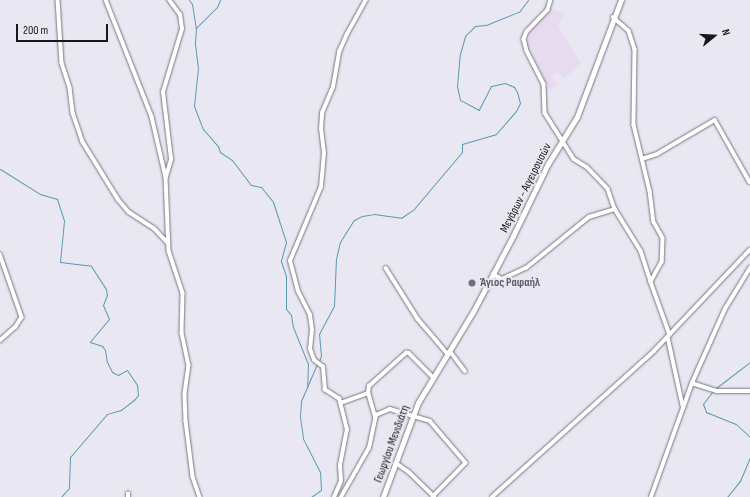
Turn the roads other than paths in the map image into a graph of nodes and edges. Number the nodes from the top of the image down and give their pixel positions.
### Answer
1 (58, 0) edge
2 (106, 0) edge
3 (169, 0) edge
4 (366, 0) edge
5 (551, 0) edge
6 (620, 0) edge
7 (613, 17) junction
8 (562, 139) junction
9 (642, 159) junction
10 (166, 177) junction
11 (750, 182) edge
12 (615, 210) junction
13 (168, 244) junction
14 (750, 250) edge
15 (0, 254) edge
16 (386, 268) dead end
17 (750, 268) edge
18 (493, 274) junction
19 (651, 282) junction
20 (669, 336) junction
21 (0, 342) edge
22 (449, 353) junction
23 (465, 371) dead end
24 (433, 378) junction
25 (692, 383) junction
26 (750, 391) edge
27 (368, 393) junction
28 (341, 403) junction
29 (683, 407) junction
30 (413, 415) junction
31 (375, 416) junction
32 (396, 463) junction
33 (200, 497) edge
34 (334, 497) edge
35 (341, 497) edge
36 (383, 497) edge
37 (434, 497) edge
38 (492, 497) edge
39 (651, 497) edge

1 - 13 street
2 - 10 street
3 - 10 street
4 - 28 street
5 - 8 street
6 - 7 main road, Μεγάρων - Αιγειρουσών
7 - 8 main road, Μεγάρων - Αιγειρουσών
7 - 9 street
8 - 12 street
8 - 18 main road, Μεγάρων - Αιγειρουσών
9 - 11 street
9 - 19 street
10 - 13 street
12 - 18 street
12 - 19 street
13 - 33 street
14 - 20 street
15 - 21 street
16 - 22 street
17 - 25 street
18 - 22 main road, Μεγάρων - Αιγειρουσών
19 - 20 street
20 - 29 street
20 - 38 street
22 - 23 street
22 - 24 main road, Μεγάρων - Αιγειρουσών
24 - 27 street
24 - 30 main road, Γεωργίου Μενιδιάτη
25 - 26 street
25 - 29 street
27 - 28 street
27 - 31 street
28 - 34 street
29 - 39 street
30 - 31 street
30 - 32 main road, Γεωργίου Μενιδιάτη
30 - 37 street
31 - 35 street
32 - 36 main road, Γεωργίου Μενιδιάτη
32 - 37 street

